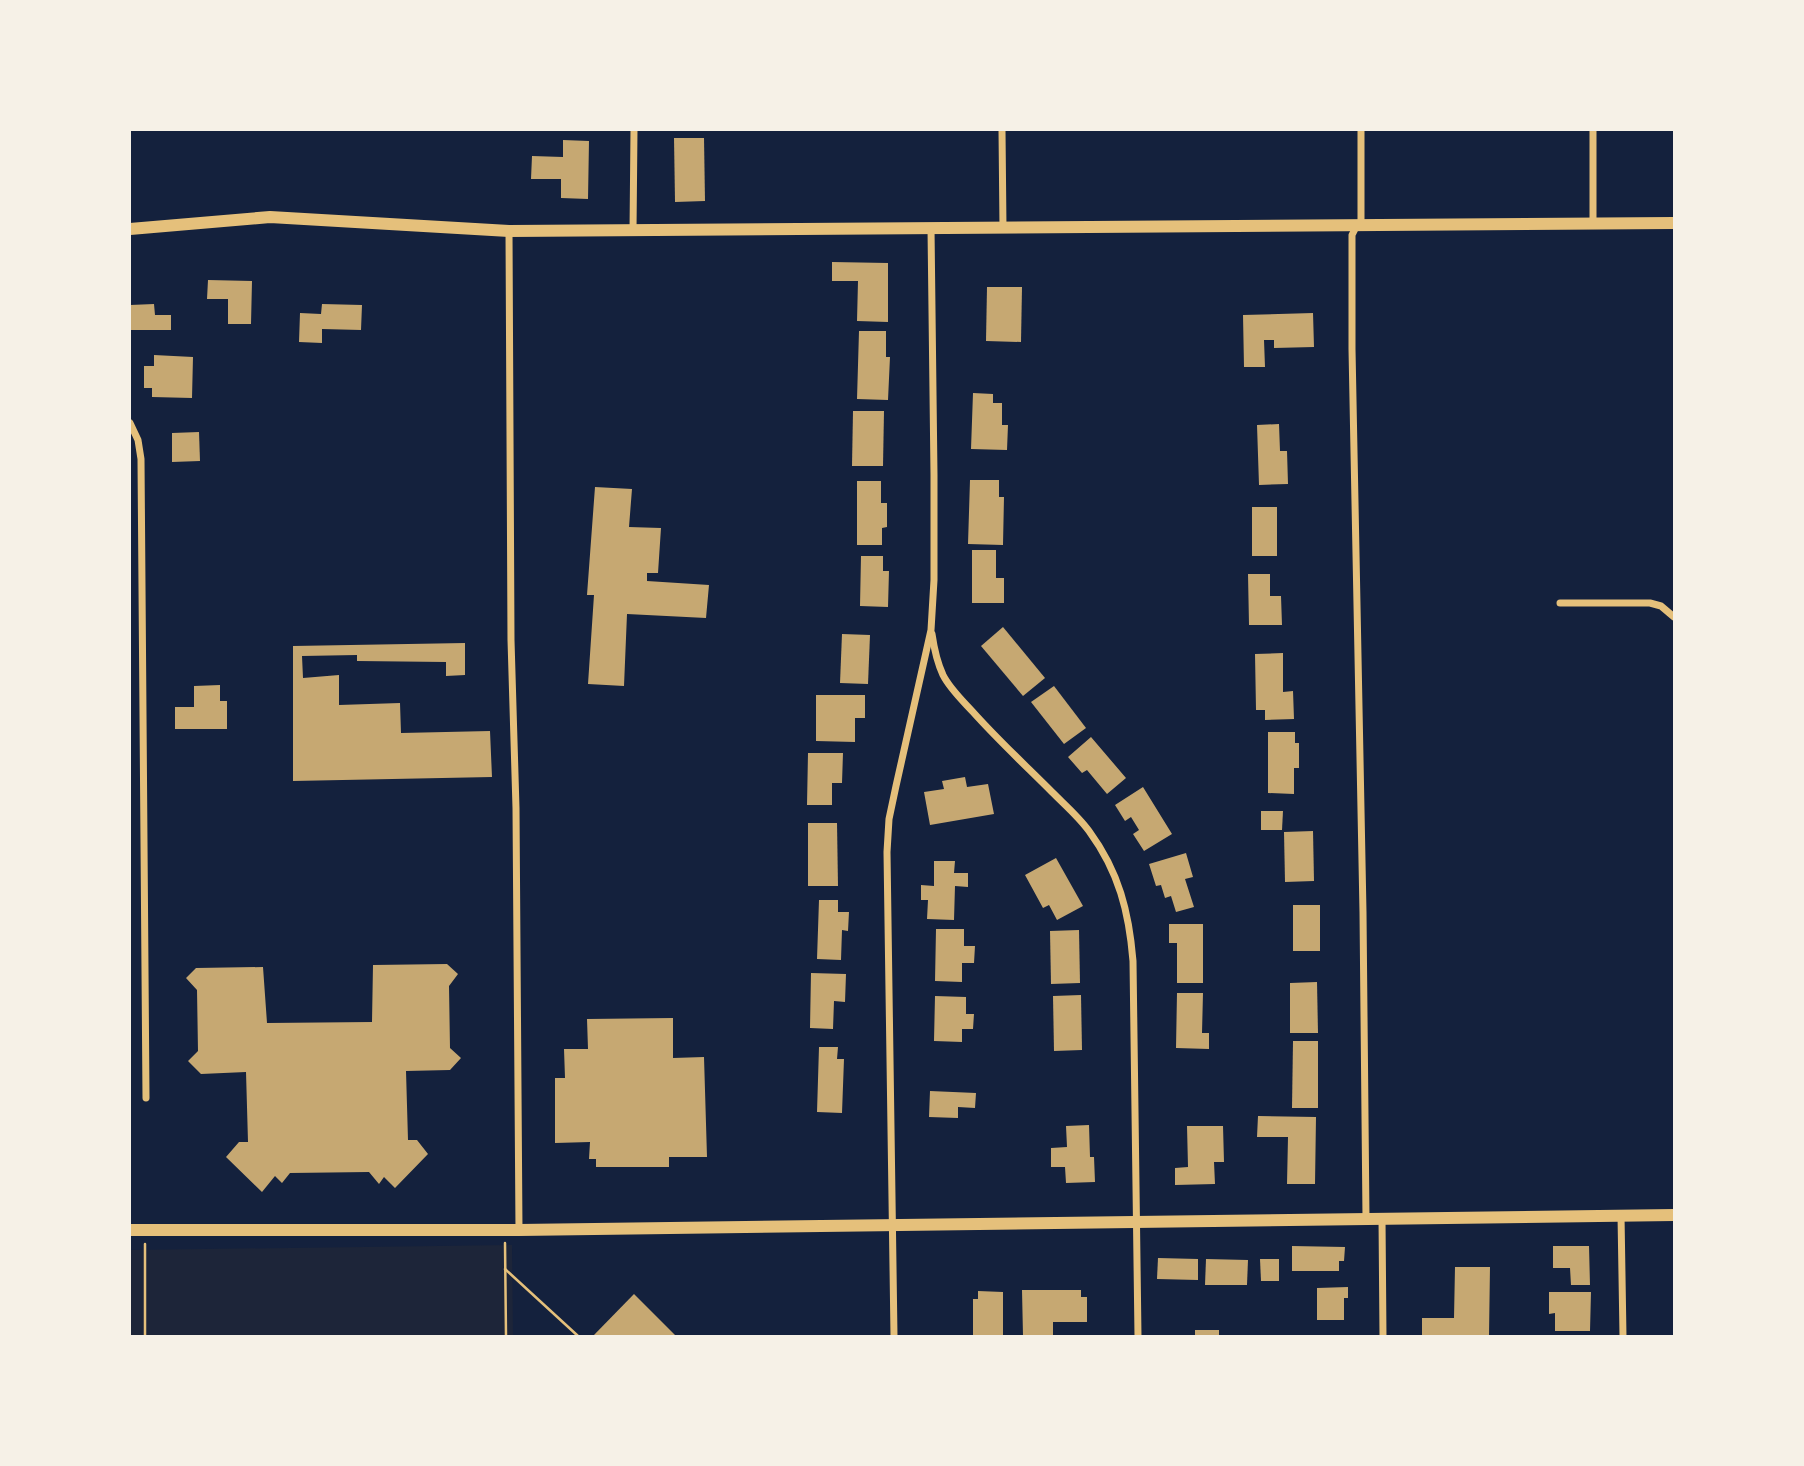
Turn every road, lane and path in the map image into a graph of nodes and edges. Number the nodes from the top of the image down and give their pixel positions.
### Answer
1 (634, 130) edge
2 (1002, 130) edge
3 (1361, 130) edge
4 (1593, 130) edge
5 (1593, 223) junction
6 (1675, 223) edge
7 (1357, 225) junction
8 (931, 228) junction
9 (1003, 228) junction
10 (130, 229) edge
11 (509, 231) junction
12 (633, 231) junction
13 (130, 423) edge
14 (1560, 603) dead end
15 (1675, 617) edge
16 (931, 630) junction
17 (146, 1098) dead end
18 (1675, 1215) edge
19 (1621, 1216) junction
20 (1366, 1218) junction
21 (1382, 1218) junction
22 (1136, 1221) junction
23 (893, 1226) junction
24 (130, 1230) edge
25 (145, 1230) junction
26 (519, 1230) junction
27 (505, 1242) dead end
28 (505, 1269) junction
29 (145, 1336) edge
30 (506, 1336) edge
31 (578, 1336) edge
32 (894, 1336) edge
33 (1138, 1336) edge
34 (1383, 1336) edge
35 (1623, 1336) edge

1 - 12 street
2 - 9 street
3 - 7 street
4 - 5 street
5 - 6 street
5 - 7 street
7 - 9 street
7 - 20 street
8 - 9 street
8 - 12 street
8 - 16 street
10 - 11 street
11 - 12 street
11 - 26 street
13 - 17 street
14 - 15 street
16 - 22 street
16 - 23 street
18 - 19 street
19 - 21 street
19 - 35 street
20 - 21 street
20 - 22 street
21 - 34 street
22 - 23 street
22 - 33 street
23 - 26 street
23 - 32 street
24 - 25 street
25 - 26 street
25 - 29 path
27 - 28 path
28 - 30 path
28 - 31 path

